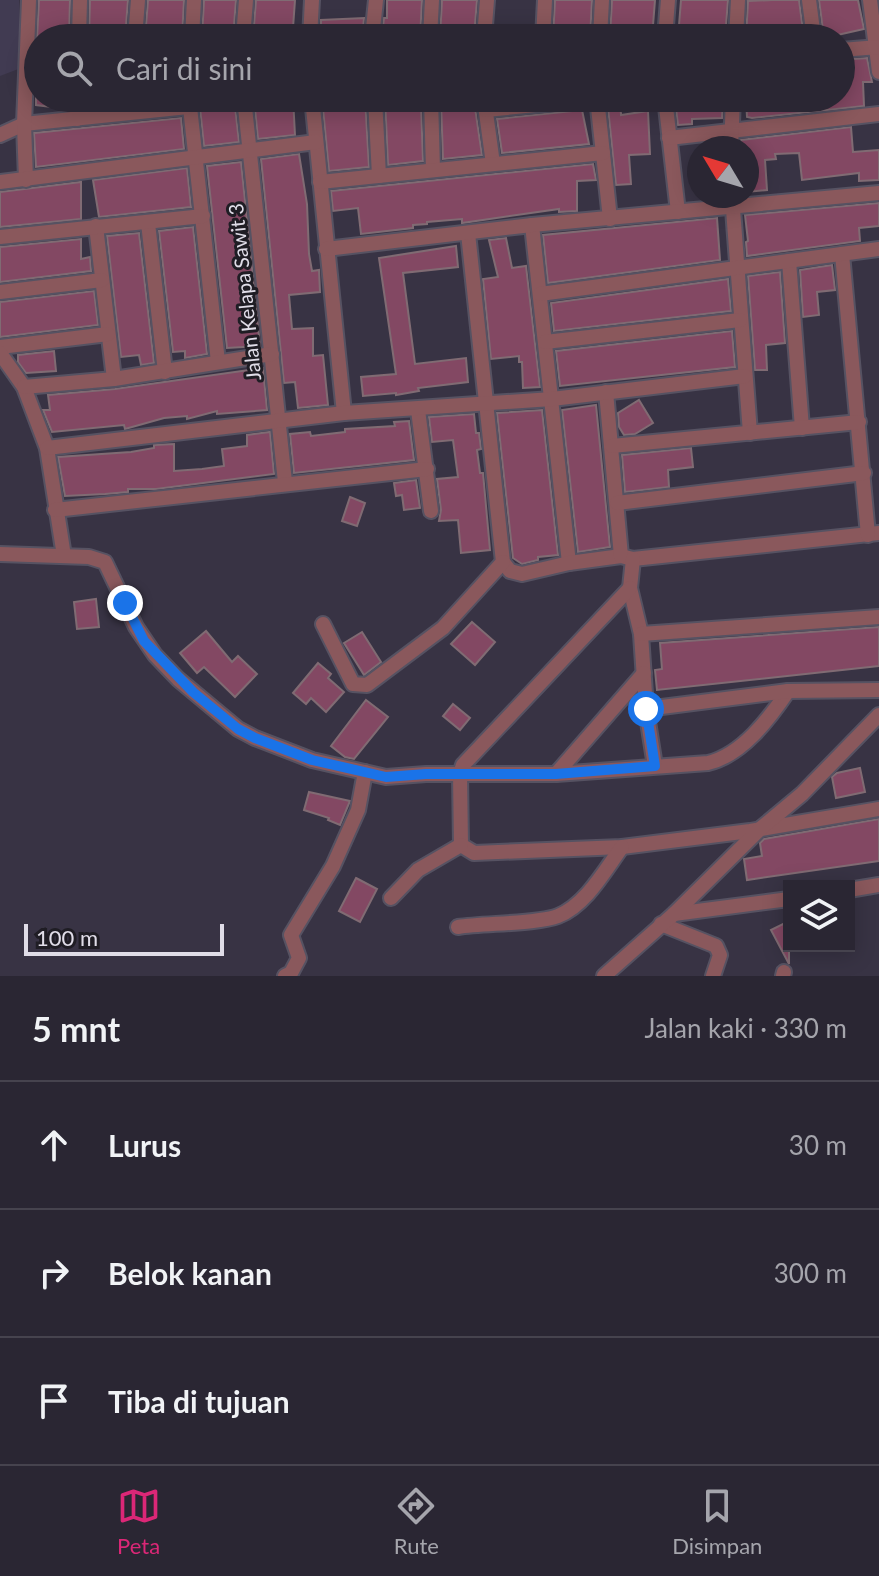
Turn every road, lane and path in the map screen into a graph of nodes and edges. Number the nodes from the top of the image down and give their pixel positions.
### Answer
1 (29, 0) edge
2 (80, 0) edge
3 (138, 0) edge
4 (194, 0) edge
5 (246, 0) edge
6 (312, 0) edge
7 (376, 0) edge
8 (432, 0) edge
9 (487, 0) edge
10 (545, 0) edge
11 (602, 0) edge
12 (668, 0) edge
13 (738, 0) edge
14 (809, 0) edge
15 (870, 0) edge
16 (28, 24) edge
17 (79, 24) edge
18 (136, 24) edge
19 (193, 24) edge
20 (244, 24) edge
21 (311, 24) edge
22 (373, 24) edge
23 (431, 24) edge
24 (485, 24) edge
25 (544, 24) edge
26 (601, 24) edge
27 (666, 24) edge
28 (737, 24) edge
29 (812, 24) edge
30 (877, 47) edge
31 (855, 49) edge
32 (879, 72) edge
33 (24, 112) edge
34 (77, 112) edge
35 (105, 112) edge
36 (190, 112) edge
37 (246, 112) edge
38 (313, 112) edge
39 (376, 112) edge
40 (431, 112) edge
41 (486, 112) edge
42 (598, 112) edge
43 (666, 112) edge
44 (732, 112) edge
45 (879, 114) edge
46 (77, 119) junction
47 (24, 124) junction
48 (730, 130) junction
49 (0, 135) edge
50 (730, 136) edge
51 (669, 138) junction
52 (316, 142) junction
53 (250, 151) junction
54 (603, 153) junction
55 (195, 158) junction
56 (493, 164) junction
57 (433, 170) junction
58 (379, 176) junction
59 (26, 180) junction
60 (0, 182) edge
61 (320, 182) junction
62 (879, 193) edge
63 (759, 200) edge
64 (698, 208) edge
65 (732, 208) edge
66 (678, 212) junction
67 (203, 216) junction
68 (610, 219) junction
69 (148, 223) junction
70 (532, 225) junction
71 (96, 226) junction
72 (468, 233) junction
73 (0, 237) edge
74 (326, 249) junction
75 (879, 249) edge
76 (842, 254) junction
77 (789, 261) junction
78 (736, 268) junction
79 (102, 280) junction
80 (0, 292) edge
81 (540, 294) junction
82 (740, 320) junction
83 (108, 334) junction
84 (545, 342) junction
85 (0, 350) edge
86 (272, 354) junction
87 (218, 362) junction
88 (165, 372) junction
89 (745, 376) junction
90 (114, 379) junction
91 (24, 387) junction
92 (606, 392) junction
93 (552, 399) junction
94 (488, 401) junction
95 (418, 410) junction
96 (344, 413) junction
97 (279, 422) junction
98 (859, 422) junction
99 (802, 428) junction
100 (750, 433) junction
101 (612, 446) junction
102 (47, 448) junction
103 (427, 469) junction
104 (864, 473) junction
105 (285, 482) junction
106 (617, 503) junction
107 (55, 510) junction
108 (431, 511) dead end
109 (874, 534) edge
110 (0, 554) edge
111 (64, 556) junction
112 (627, 558) junction
113 (503, 562) junction
114 (569, 563) junction
115 (630, 588) junction
116 (879, 617) edge
117 (323, 624) dead end
118 (641, 634) junction
119 (644, 673) junction
120 (879, 690) edge
121 (788, 691) junction
122 (646, 709) junction
123 (879, 715) edge
124 (655, 766) junction
125 (365, 772) junction
126 (460, 774) junction
127 (556, 774) junction
128 (879, 809) edge
129 (760, 829) junction
130 (461, 845) junction
131 (622, 847) junction
132 (878, 889) edge
133 (855, 890) edge
134 (391, 898) dead end
135 (783, 900) edge
136 (674, 914) junction
137 (661, 924) junction
138 (458, 927) dead end
139 (285, 976) edge
140 (604, 976) edge
141 (713, 976) edge

1 - 16 street
2 - 17 street
3 - 18 street
4 - 19 street
5 - 20 street
6 - 21 street
7 - 22 street
8 - 23 street
9 - 24 street
10 - 25 street
11 - 26 street
12 - 27 street
13 - 28 street
14 - 29 street
15 - 30 street
30 - 31 street
30 - 32 street
33 - 47 street
34 - 46 street
35 - 46 street
36 - 55 street
37 - 53 street, Jalan Kelapa Sawit 3
38 - 52 street
39 - 58 street
40 - 57 street
41 - 56 street
42 - 54 street
43 - 51 street
44 - 48 street
45 - 48 street
46 - 47 street
47 - 49 street
47 - 59 street
48 - 50 street
48 - 51 street
51 - 66 street
52 - 53 street
52 - 61 street
53 - 55 street
53 - 86 street, Jalan Kelapa Sawit 3
54 - 56 street
54 - 68 street
55 - 59 street
55 - 67 street
56 - 57 street
57 - 58 street
58 - 61 street
59 - 60 street
61 - 74 street
62 - 63 street
64 - 66 street
65 - 78 street
66 - 68 street
67 - 69 street
67 - 87 street
68 - 70 street
69 - 71 street
69 - 88 street
70 - 72 street
70 - 81 street
71 - 73 street
71 - 79 street
72 - 74 street
72 - 94 street
74 - 96 street
75 - 76 street
76 - 77 street
76 - 98 street
77 - 78 street
77 - 99 street
78 - 81 street
78 - 82 street
79 - 80 street
79 - 83 street
81 - 84 street
82 - 84 street
82 - 89 street
83 - 85 street
83 - 90 street
84 - 93 street
85 - 91 street
86 - 87 street
86 - 97 street, Jalan Kelapa Sawit 3
87 - 88 street
88 - 90 street
89 - 92 street
89 - 100 street
90 - 91 street
91 - 102 street
92 - 93 street
92 - 101 street
93 - 94 street
93 - 114 street
94 - 95 street
94 - 113 street
95 - 96 street
95 - 103 street
96 - 97 street
97 - 102 street
97 - 105 street, Jalan Kelapa Sawit 3
98 - 99 street
98 - 104 street
99 - 100 street
100 - 101 street
101 - 106 street
102 - 107 street
103 - 105 street
103 - 108 street
104 - 106 street
104 - 109 street
105 - 107 street
106 - 112 street
107 - 111 street
109 - 112 street
110 - 111 street
111 - 125 street
112 - 114 street
112 - 115 street
113 - 114 street
113 - 117 street
115 - 118 street
115 - 126 street
116 - 118 street
118 - 119 street
119 - 122 street
119 - 127 street
120 - 121 street
121 - 122 street
121 - 124 street
122 - 124 street
123 - 129 street
124 - 127 street
125 - 126 street
125 - 139 street
126 - 127 street
126 - 130 street
128 - 129 street
129 - 131 street
129 - 136 street
130 - 131 street
130 - 134 street
131 - 138 street
132 - 133 street
135 - 136 street
136 - 137 street
137 - 140 street
137 - 141 street

